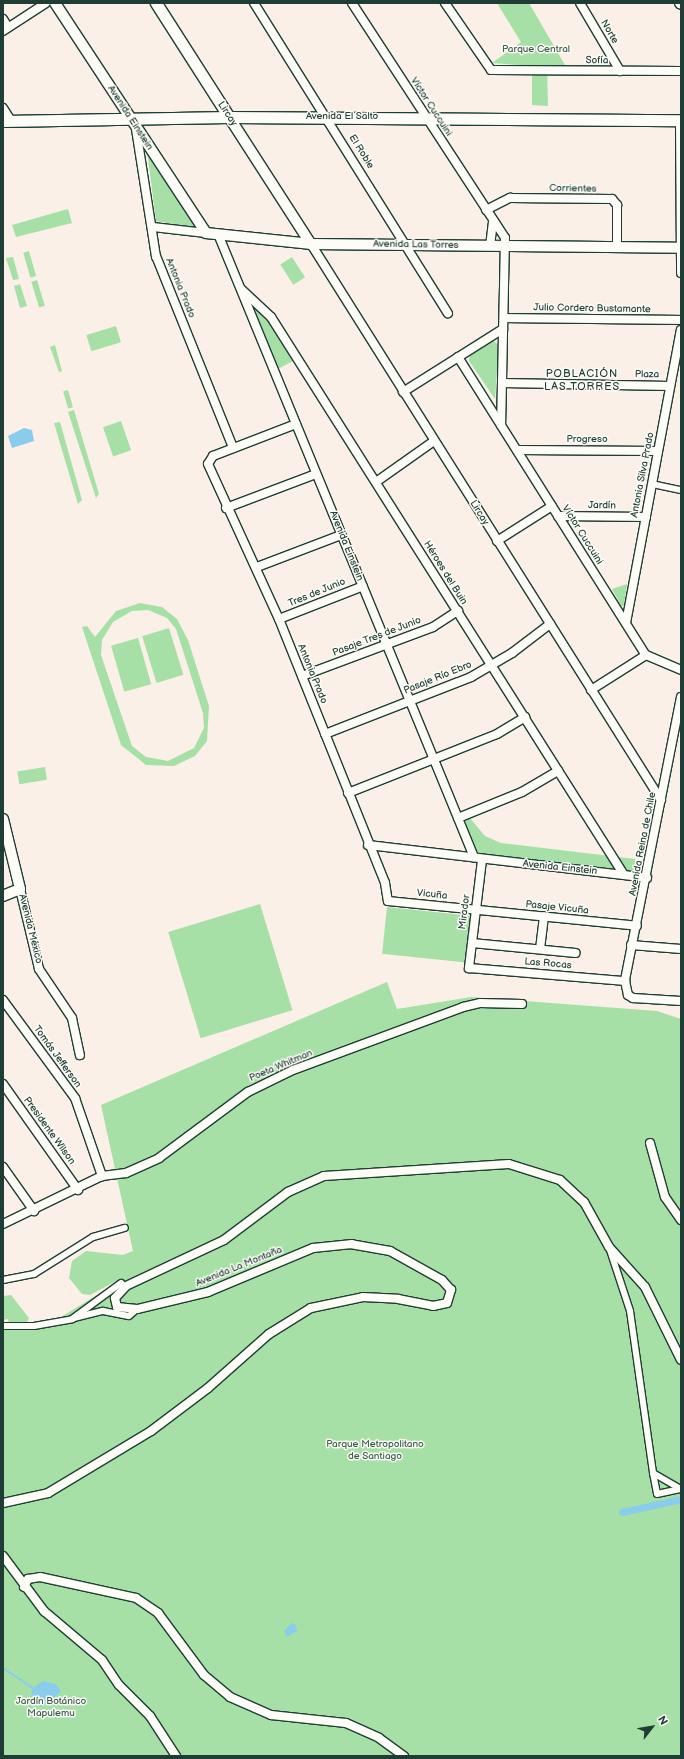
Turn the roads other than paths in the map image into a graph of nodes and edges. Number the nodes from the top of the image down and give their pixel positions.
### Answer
1 (46, 3) edge
2 (56, 3) edge
3 (156, 3) edge
4 (254, 3) edge
5 (352, 3) edge
6 (445, 3) edge
7 (580, 3) edge
8 (3, 19) edge
9 (6, 29) edge
10 (620, 71) junction
11 (681, 71) edge
12 (3, 108) edge
13 (229, 117) junction
14 (327, 117) junction
15 (426, 118) junction
16 (681, 120) edge
17 (7, 121) edge
18 (133, 123) junction
19 (486, 210) junction
20 (493, 221) junction
21 (299, 225) junction
22 (153, 226) junction
23 (206, 233) junction
24 (218, 234) junction
25 (292, 242) junction
26 (311, 244) junction
27 (405, 244) junction
28 (490, 246) junction
29 (506, 246) junction
30 (617, 247) junction
31 (680, 248) edge
32 (681, 273) edge
33 (241, 289) junction
34 (448, 313) dead end
35 (504, 318) junction
36 (681, 320) edge
37 (503, 329) junction
38 (681, 330) edge
39 (458, 357) junction
40 (502, 383) junction
41 (670, 386) junction
42 (403, 392) junction
43 (296, 424) junction
44 (501, 426) junction
45 (434, 441) junction
46 (233, 448) junction
47 (517, 450) junction
48 (658, 451) junction
49 (316, 474) junction
50 (376, 482) junction
51 (652, 484) junction
52 (681, 490) edge
53 (552, 506) junction
54 (226, 508) junction
55 (558, 516) junction
56 (646, 517) junction
57 (341, 534) junction
58 (497, 541) junction
59 (257, 567) junction
60 (362, 586) junction
61 (458, 611) junction
62 (279, 619) junction
63 (626, 623) junction
64 (550, 624) junction
65 (386, 643) junction
66 (646, 655) junction
67 (492, 665) junction
68 (681, 670) edge
69 (302, 676) junction
70 (591, 690) junction
71 (681, 697) edge
72 (410, 701) junction
73 (525, 717) junction
74 (325, 734) junction
75 (434, 758) junction
76 (558, 771) junction
77 (348, 794) junction
78 (661, 800) junction
79 (3, 818) edge
80 (458, 818) junction
81 (368, 844) junction
82 (478, 858) junction
83 (624, 875) junction
84 (647, 878) junction
85 (20, 889) junction
86 (3, 896) edge
87 (388, 901) joint
88 (475, 910) junction
89 (544, 916) junction
90 (637, 926) junction
91 (472, 943) junction
92 (631, 945) junction
93 (681, 949) edge
94 (540, 950) junction
95 (576, 953) dead end
96 (469, 968) joint
97 (625, 981) junction
98 (3, 1000) edge
99 (681, 1001) edge
100 (522, 1004) dead end
101 (80, 1055) dead end
102 (3, 1084) edge
103 (650, 1144) dead end
104 (3, 1167) edge
105 (102, 1176) junction
106 (78, 1190) junction
107 (34, 1211) junction
108 (681, 1220) edge
109 (3, 1224) edge
110 (124, 1228) dead end
111 (609, 1247) junction
112 (3, 1280) edge
113 (121, 1283) dead end
114 (137, 1309) junction
115 (74, 1317) junction
116 (3, 1326) edge
117 (681, 1360) edge
118 (653, 1473) junction
119 (681, 1489) edge
120 (3, 1503) edge
121 (4, 1557) edge
122 (24, 1587) junction
123 (176, 1756) edge
124 (404, 1756) edge

1 - 9 street
2 - 18 street, Avenida Einstein
3 - 13 main road, Lircay
4 - 14 street, El Roble
5 - 15 street, Víctor Cuccuini
6 - 10 street, Sofía
7 - 10 street, Norte
8 - 9 street
10 - 11 street, Sofía
12 - 17 street
13 - 14 main road, Avenida El Salto
13 - 18 main road, Avenida El Salto
13 - 21 street, Lircay
14 - 15 main road, Avenida El Salto
14 - 27 street, El Roble
15 - 16 main road, Avenida El Salto
15 - 19 street, Víctor Cuccuini
16 - 31 street
17 - 18 main road, Avenida El Salto
18 - 22 street, Antonia Prado
18 - 23 street, Avenida Einstein
19 - 20 street, Víctor Cuccuini
19 - 30 street, Corrientes
20 - 28 street
20 - 29 street, Víctor Cuccuini
21 - 25 street
21 - 26 street, Lircay
22 - 23 street, Avenida Las Torres
22 - 46 street, Antonia Prado
23 - 24 street, Avenida Las Torres
24 - 25 street, Avenida Las Torres
24 - 33 street, Avenida Einstein
25 - 26 street, Avenida Las Torres
26 - 27 street, Avenida Las Torres
26 - 42 street, Lircay
27 - 28 street, Avenida Las Torres
27 - 34 street, El Roble
28 - 29 street, Avenida Las Torres
29 - 30 street, Avenida Las Torres
29 - 35 street, Víctor Cuccuini
30 - 31 street, Avenida Las Torres
31 - 32 street
33 - 43 street, Avenida Einstein
33 - 50 street, Héroes del Buin
35 - 36 street, Julio Cordero Bustamante
35 - 37 street, Víctor Cuccuini
37 - 39 street
37 - 40 street, Víctor Cuccuini
38 - 41 street, Antonia Silva Prado
39 - 42 street
39 - 44 street, Víctor Cuccuini
40 - 41 street, Plaza
40 - 44 street, Víctor Cuccuini
41 - 48 street, Antonia Silva Prado
42 - 45 street, Lircay
43 - 46 street
43 - 49 street, Avenida Einstein
44 - 47 street, Víctor Cuccuini
45 - 50 street
45 - 58 street, Lircay
46 - 54 street, Antonia Prado
47 - 48 street, Progreso
47 - 53 street, Víctor Cuccuini
48 - 51 street, Antonia Silva Prado
49 - 54 street
49 - 57 street, Avenida Einstein
50 - 61 street, Héroes del Buin
51 - 52 street
51 - 56 street, Antonia Silva Prado
53 - 55 street, Víctor Cuccuini
53 - 58 street
54 - 59 street, Antonia Prado
55 - 56 street, Jardín
55 - 63 street, Víctor Cuccuini
56 - 63 street, Antonia Silva Prado
57 - 59 street
57 - 60 street, Avenida Einstein
58 - 64 street, Lircay
59 - 62 street, Antonia Prado
60 - 62 street, Tres de Junio
60 - 65 street, Avenida Einstein
61 - 65 street, Pasaje Tres de Junio
61 - 67 street, Héroes del Buin
62 - 69 street, Antonia Prado
63 - 66 street, Víctor Cuccuini
64 - 67 street, Pasaje Río Ebro
64 - 70 street, Lircay
65 - 69 street, Pasaje Tres de Junio
65 - 72 street, Avenida Einstein
66 - 68 street
66 - 70 street
67 - 72 street, Pasaje Río Ebro
67 - 73 street, Héroes del Buin
69 - 74 street, Antonia Prado
70 - 78 street, Lircay
71 - 78 street, Avenida Reina de Chile
72 - 74 street, Pasaje Río Ebro
72 - 75 street, Avenida Einstein
73 - 75 street
73 - 76 street, Héroes del Buin
74 - 77 street, Antonia Prado
75 - 77 street
75 - 80 street, Avenida Einstein
76 - 80 street
76 - 83 street, Héroes del Buin
77 - 81 street, Antonia Prado
78 - 84 street, Avenida Reina de Chile
79 - 85 street, Avenida México
80 - 82 street, Avenida Einstein
81 - 82 street, Avenida Einstein
81 - 87 street, Antonia Prado
82 - 83 street, Avenida Einstein
82 - 88 street, Mirador
83 - 84 street, Avenida Einstein
84 - 90 street, Avenida Reina de Chile
85 - 86 street
85 - 101 street, Avenida México
87 - 88 street, Vicuña
88 - 89 street, Pasaje Vicuña
88 - 91 street, Mirador
89 - 90 street, Pasaje Vicuña
89 - 94 street
90 - 92 street, Avenida Reina de Chile
91 - 94 street
91 - 96 street, Mirador
92 - 93 street
92 - 97 street, Avenida Reina de Chile
94 - 95 street
96 - 97 street, Las Rocas
97 - 99 street, Avenida Reina de Chile
98 - 105 street, Tomás Jefferson
100 - 105 street, Poeta Whitman
102 - 106 street, Presidente Wilson
103 - 108 street
104 - 107 street
105 - 106 street, Poeta Whitman
106 - 107 street, Poeta Whitman
107 - 109 street, Poeta Whitman
110 - 112 street
111 - 114 street, Avenida La Montaña
111 - 117 street, Avenida La Montaña
111 - 118 street
113 - 115 street
114 - 115 street
114 - 120 street, Avenida La Montaña
115 - 116 street
118 - 119 street
118 - 119 street
121 - 122 street
122 - 123 street
122 - 124 street

